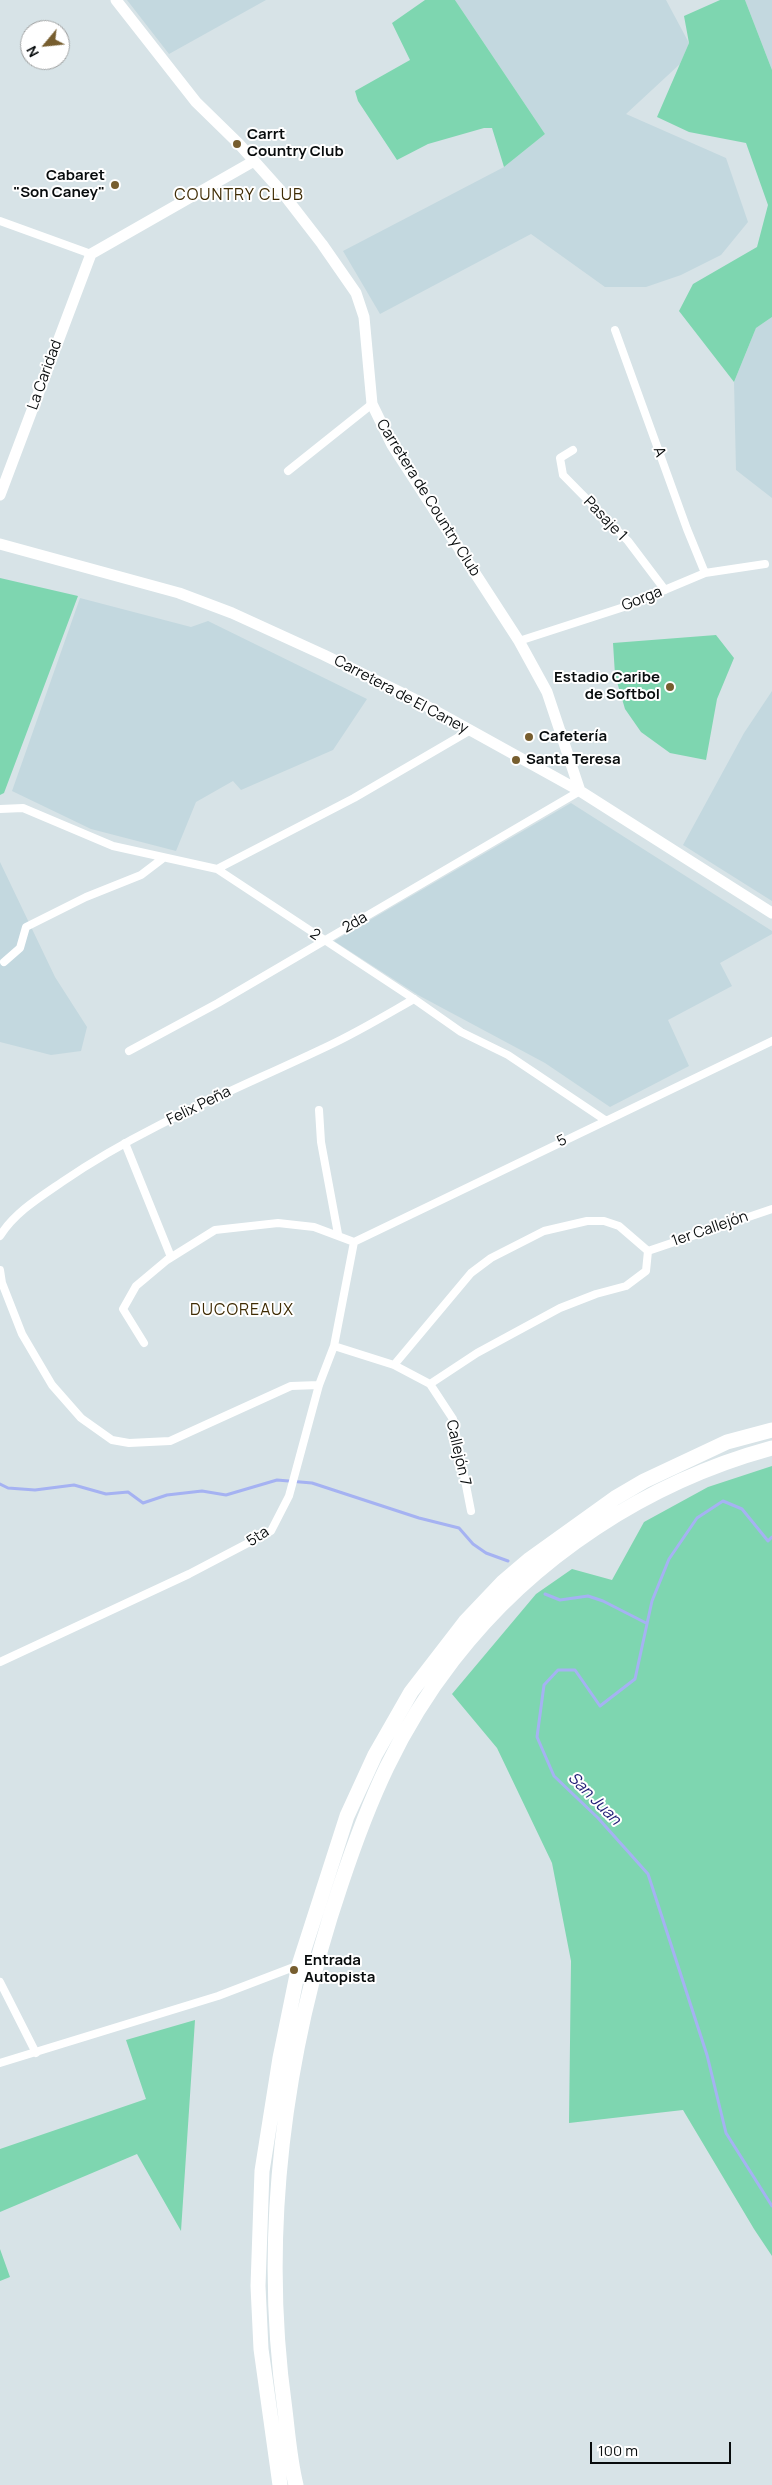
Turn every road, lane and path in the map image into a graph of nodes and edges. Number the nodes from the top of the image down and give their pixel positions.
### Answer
1 (116, 0) edge
2 (254, 161) junction
3 (0, 221) edge
4 (91, 254) junction
5 (615, 330) dead end
6 (372, 404) junction
7 (572, 450) dead end
8 (288, 471) dead end
9 (0, 495) edge
10 (0, 544) edge
11 (765, 564) dead end
12 (705, 572) junction
13 (666, 590) junction
14 (519, 641) junction
15 (469, 730) junction
16 (580, 791) junction
17 (0, 808) edge
18 (162, 859) junction
19 (217, 869) junction
20 (772, 913) edge
21 (324, 941) junction
22 (4, 962) dead end
23 (414, 999) junction
24 (772, 1041) edge
25 (129, 1051) dead end
26 (319, 1110) dead end
27 (604, 1120) junction
28 (125, 1143) junction
29 (772, 1209) edge
30 (338, 1234) junction
31 (0, 1236) edge
32 (354, 1242) junction
33 (648, 1251) junction
34 (171, 1257) junction
35 (0, 1270) edge
36 (144, 1343) dead end
37 (334, 1346) junction
38 (394, 1365) junction
39 (430, 1384) junction
40 (319, 1385) junction
41 (772, 1430) edge
42 (772, 1448) edge
43 (471, 1511) dead end
44 (0, 1662) edge
45 (299, 1965) junction
46 (313, 1976) junction
47 (0, 1982) edge
48 (36, 2053) junction
49 (0, 2064) edge
50 (280, 2485) edge
51 (296, 2485) edge

1 - 2 street, Carretera de Country Club
2 - 4 street
2 - 6 street, Carretera de Country Club
3 - 4 street
4 - 9 street, La Caridad
5 - 12 street, A
6 - 8 street
6 - 14 street, Carretera de Country Club
7 - 13 street, Pasaje 1
10 - 15 street, Carretera de El Caney
11 - 12 street, Gorga
12 - 13 street, Gorga
13 - 14 street, Gorga
14 - 16 street, Carretera de Country Club
15 - 16 street, Carretera de El Caney
15 - 19 street
16 - 20 street, Carretera de El Caney
16 - 21 street, 2da
17 - 18 street, 2
18 - 19 street, 2
18 - 22 street
19 - 21 street, 2
21 - 23 street, 2
21 - 25 street, 2da
23 - 27 street, 2
23 - 28 street, Felix Peña
24 - 27 street, 5
26 - 30 street
27 - 32 street, 5
28 - 31 street, Felix Peña
28 - 34 street
29 - 33 street, 1er Callejón
30 - 32 street
30 - 34 street
32 - 37 street, 5ta
33 - 38 street
33 - 39 street
34 - 36 street
35 - 40 street
37 - 38 street, Callejón 7
37 - 40 street, 5ta
38 - 39 street, Callejón 7
39 - 43 street, Callejón 7
40 - 44 street, 5ta
41 - 45 highway
42 - 46 highway
45 - 46 street
45 - 48 street
45 - 50 highway
46 - 51 highway
47 - 48 street
48 - 49 street

